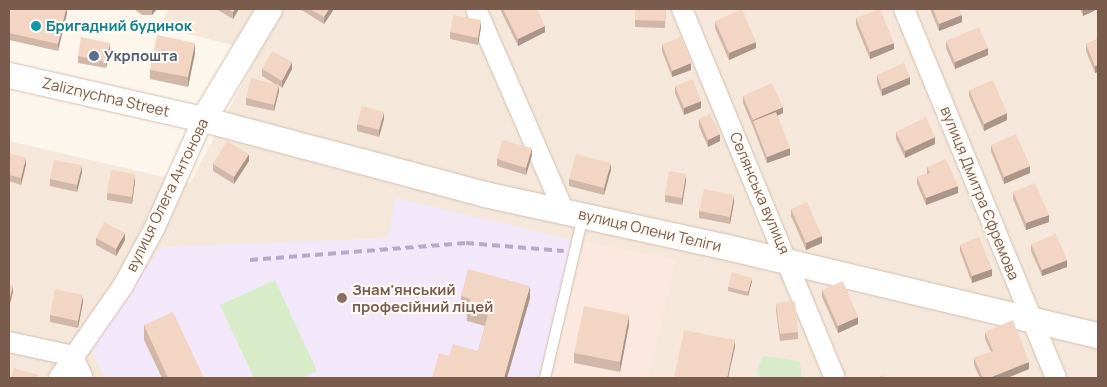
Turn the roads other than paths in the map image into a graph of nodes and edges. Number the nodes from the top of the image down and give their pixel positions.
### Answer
1 (269, 9) edge
2 (476, 9) edge
3 (682, 9) edge
4 (904, 9) edge
5 (9, 75) edge
6 (202, 120) junction
7 (574, 213) junction
8 (788, 262) junction
9 (1032, 320) junction
10 (1098, 335) edge
11 (9, 342) edge
12 (73, 356) junction
13 (59, 378) edge
14 (83, 378) edge
15 (545, 378) edge
16 (835, 378) edge
17 (1056, 378) edge

1 - 6 street, вулиця Олега Антонова
2 - 7 street
3 - 8 street, Селянська вулиця
4 - 9 street, вулиця Дмитра Єфремова
5 - 6 street, Zaliznychna Street
6 - 7 street, вулиця Олени Теліги
6 - 12 street, вулиця Олега Антонова
7 - 8 street, вулиця Олени Теліги
7 - 15 lane
8 - 9 street, вулиця Олени Теліги
8 - 16 street, Селянська вулиця
9 - 10 street, вулиця Олени Теліги
9 - 17 street, вулиця Дмитра Єфремова
11 - 12 street
12 - 13 street, вулиця Олега Антонова
12 - 14 street

